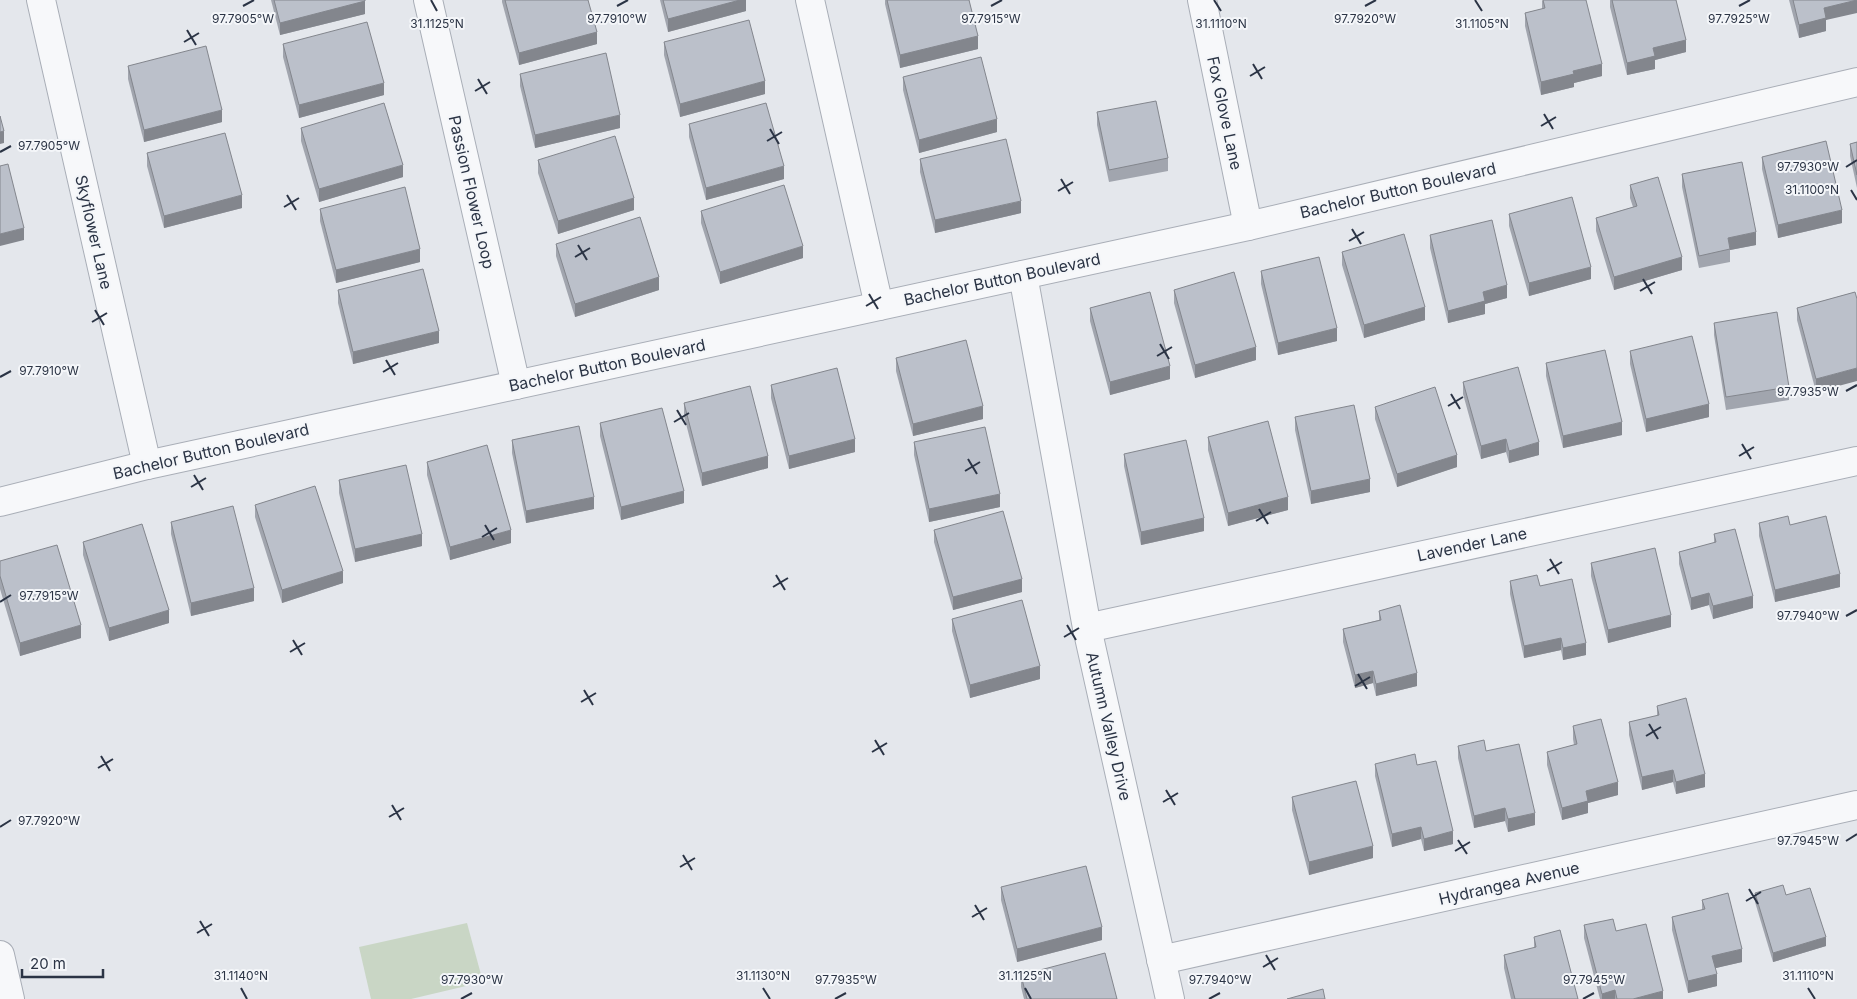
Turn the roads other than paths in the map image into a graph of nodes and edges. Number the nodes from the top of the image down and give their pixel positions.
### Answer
1 (40, 0) edge
2 (428, 0) edge
3 (810, 0) edge
4 (1202, 0) edge
5 (1857, 82) edge
6 (1248, 226) junction
7 (1023, 275) junction
8 (879, 306) junction
9 (516, 385) junction
10 (1857, 460) edge
11 (147, 465) junction
12 (0, 502) edge
13 (1087, 628) junction
14 (1857, 805) edge
15 (0, 955) edge
16 (1161, 960) junction
17 (10, 999) edge
18 (1170, 999) edge

1 - 11 street, Skyflower Lane
2 - 9 street, Passion Flower Loop
3 - 8 street
4 - 6 street, Fox Glove Lane
5 - 6 street, Bachelor Button Boulevard
6 - 7 street, Bachelor Button Boulevard
7 - 8 street, Bachelor Button Boulevard
7 - 13 street, Autumn Valley Drive
8 - 9 street, Bachelor Button Boulevard
9 - 11 street, Bachelor Button Boulevard
10 - 13 street, Lavender Lane
11 - 12 street, Bachelor Button Boulevard
13 - 16 street, Autumn Valley Drive
14 - 16 street, Hydrangea Avenue
15 - 17 street
16 - 18 street, Autumn Valley Drive

